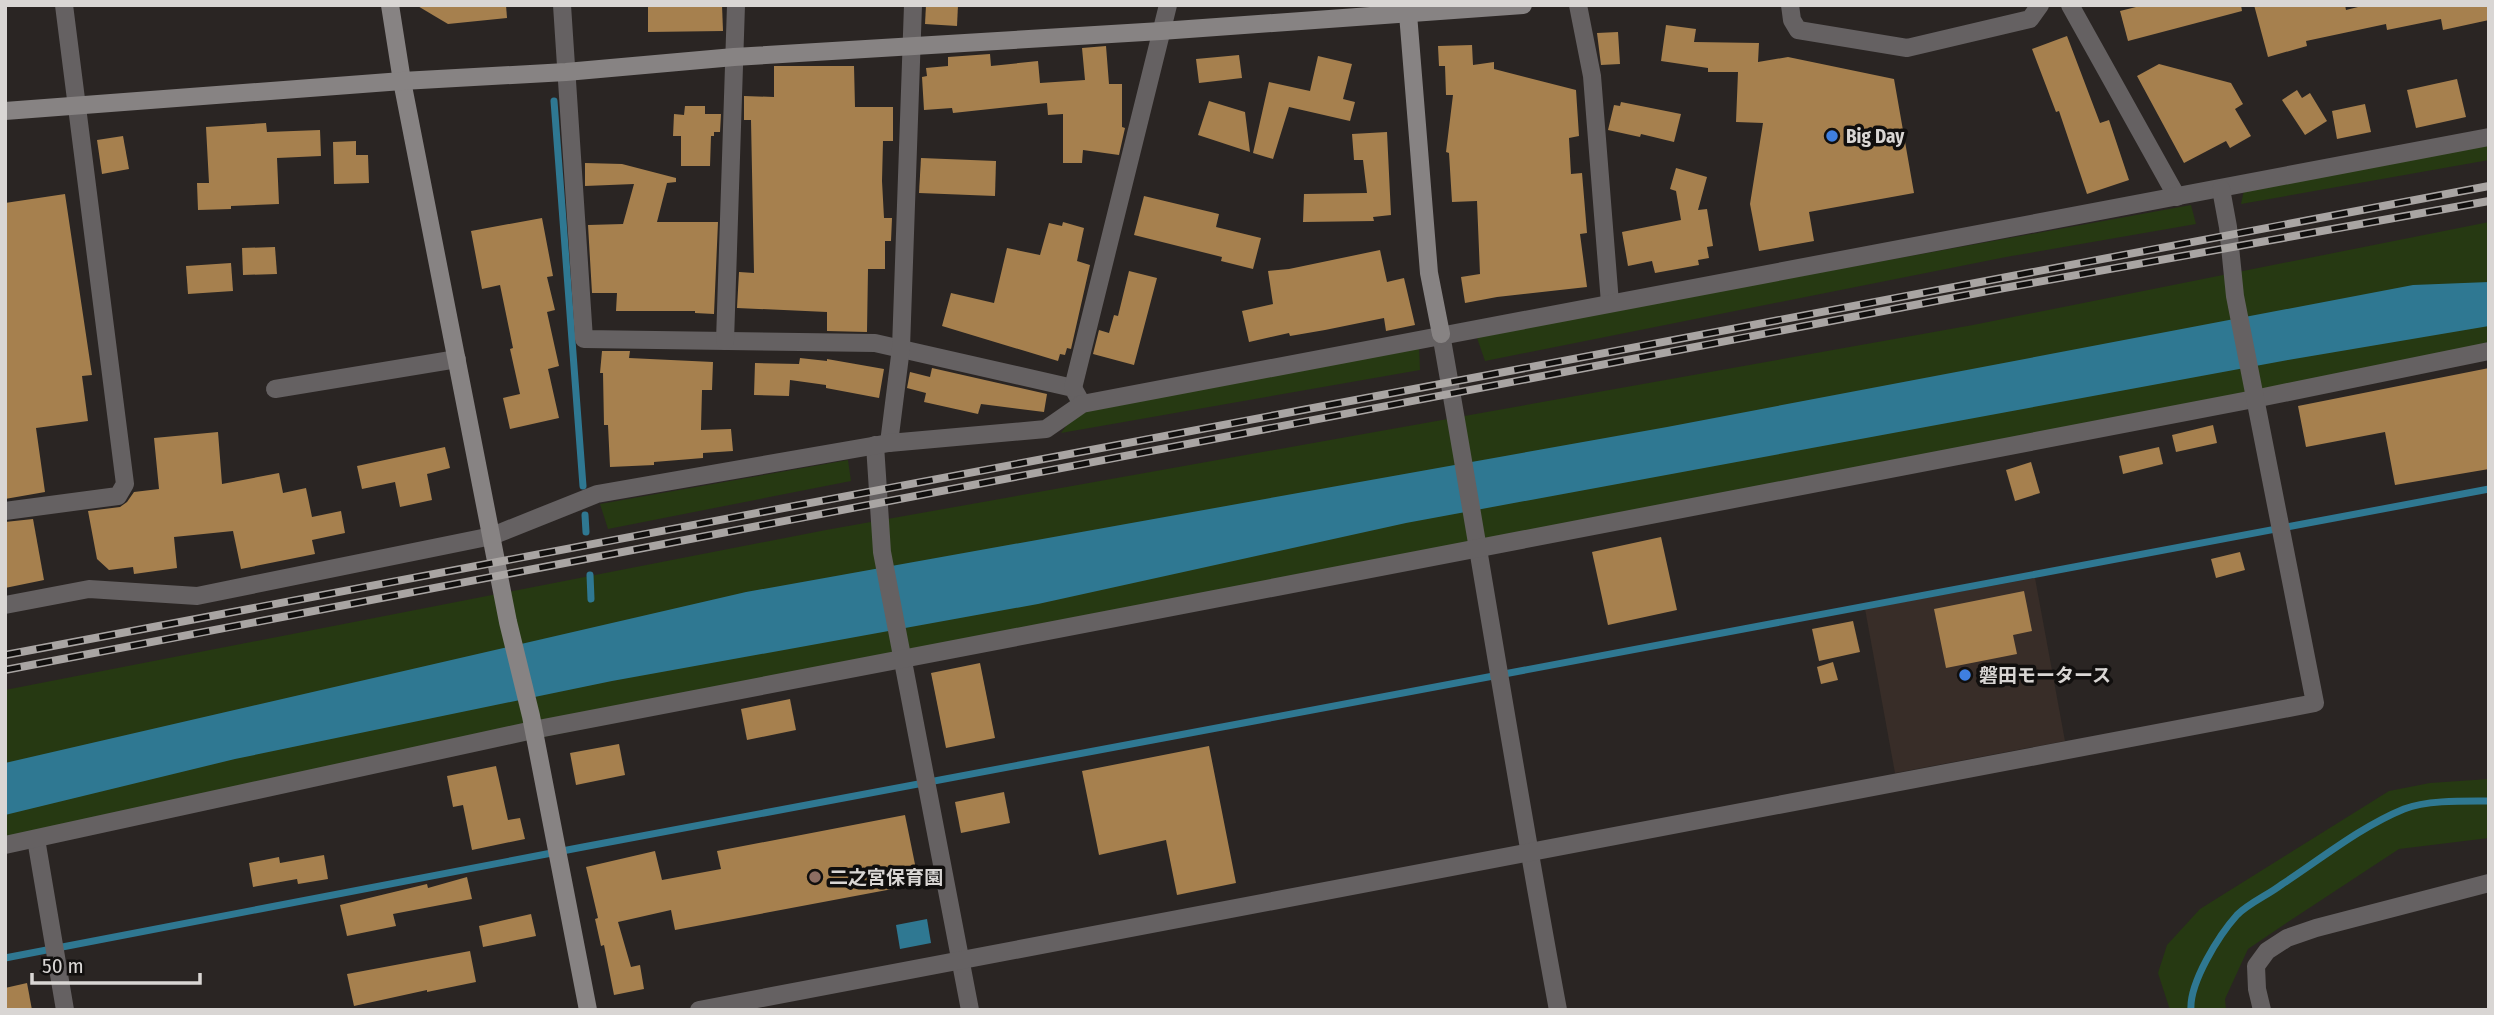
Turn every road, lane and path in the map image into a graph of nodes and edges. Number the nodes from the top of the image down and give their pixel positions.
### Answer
1 (64, 5) edge
2 (390, 5) edge
3 (562, 5) edge
4 (736, 5) edge
5 (913, 5) edge
6 (1168, 5) edge
7 (1523, 5) edge
8 (1578, 5) edge
9 (1790, 5) edge
10 (2040, 5) edge
11 (2070, 5) edge
12 (1384, 10) edge
13 (1408, 14) junction
14 (1161, 31) junction
15 (912, 45) junction
16 (734, 57) junction
17 (566, 72) junction
18 (402, 81) junction
19 (75, 107) junction
20 (5, 111) edge
21 (2489, 137) edge
22 (2221, 189) junction
23 (2177, 197) junction
24 (1610, 303) junction
25 (1441, 334) junction
26 (725, 341) junction
27 (901, 348) junction
28 (2489, 351) edge
29 (457, 359) junction
30 (1073, 388) junction
31 (275, 389) dead end
32 (2253, 394) junction
33 (1082, 404) junction
34 (882, 444) junction
35 (5, 510) edge
36 (492, 536) junction
37 (1478, 541) junction
38 (5, 605) edge
39 (901, 652) junction
40 (532, 723) junction
41 (36, 839) junction
42 (5, 845) edge
43 (1529, 852) junction
44 (2489, 883) edge
45 (961, 961) junction
46 (65, 1010) edge
47 (588, 1010) edge
48 (699, 1010) edge
49 (971, 1010) edge
50 (1558, 1010) edge
51 (2262, 1010) edge

1 - 19 street
2 - 18 street
3 - 17 street
4 - 16 street
5 - 15 street
6 - 14 street
7 - 13 street
8 - 24 street
9 - 10 street
11 - 23 street
12 - 13 street
12 - 14 street
13 - 25 street
14 - 15 street
14 - 30 street
15 - 16 street
15 - 27 street
16 - 17 street
16 - 26 street
17 - 18 street
17 - 26 street
18 - 19 street
18 - 29 street
19 - 20 street
19 - 35 street
21 - 22 street
22 - 23 street
22 - 32 street
23 - 24 street
24 - 25 street
25 - 33 street
25 - 37 street
26 - 27 street
27 - 30 street
27 - 34 street
28 - 32 street
29 - 31 street
29 - 36 street
30 - 33 street
32 - 37 street
32 - 43 street
33 - 34 street
34 - 36 street
34 - 39 street
36 - 38 street
36 - 40 street
37 - 39 street
37 - 43 street
39 - 40 street
39 - 45 street
40 - 41 street
40 - 47 street
41 - 42 street
41 - 46 street
43 - 45 street
43 - 50 street
44 - 51 street
45 - 48 street
45 - 49 street

